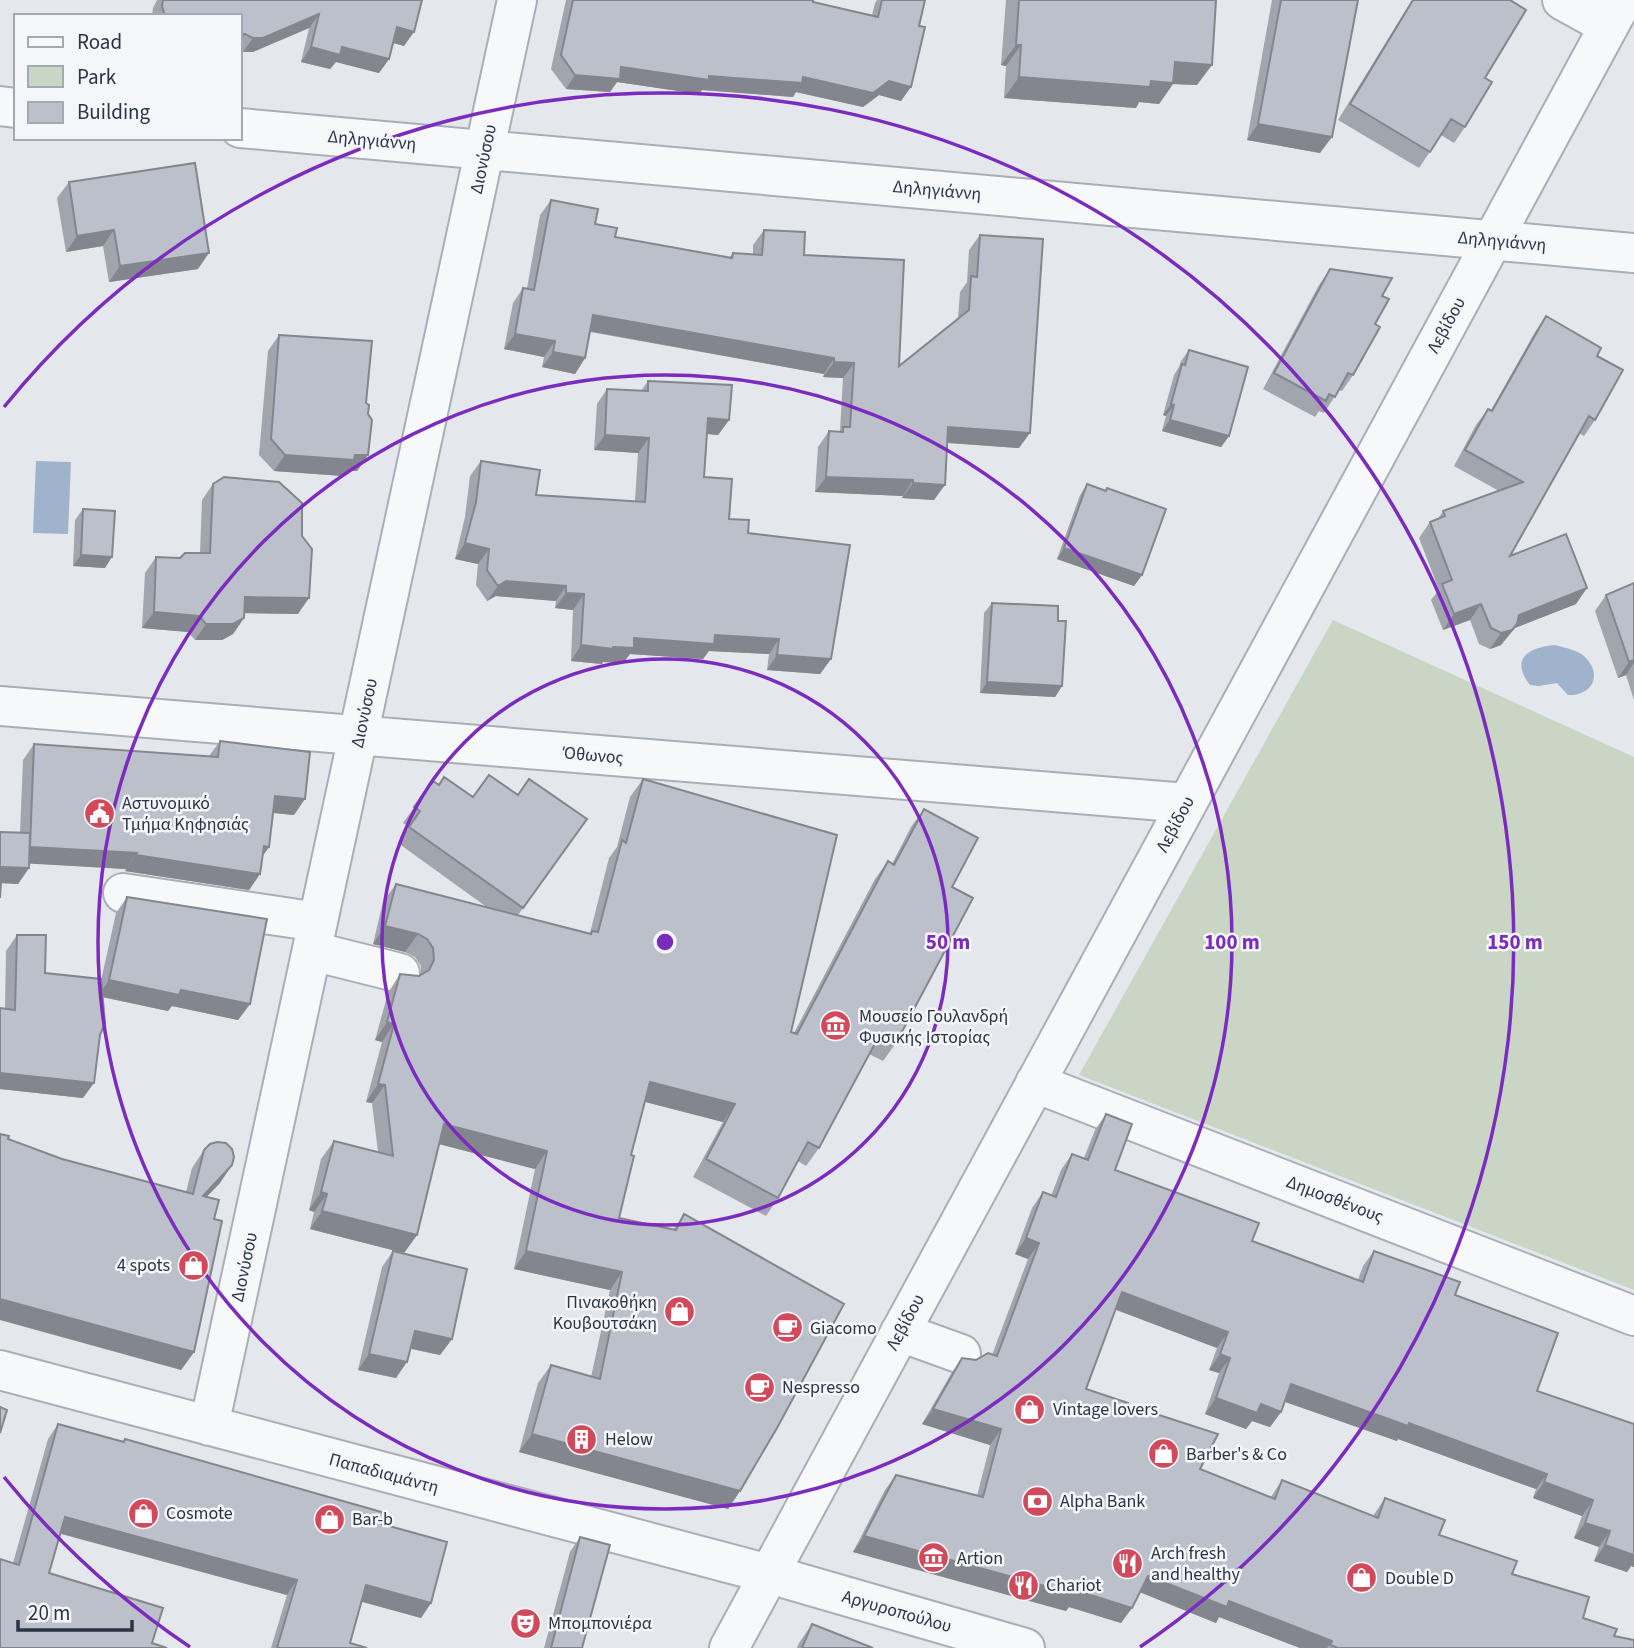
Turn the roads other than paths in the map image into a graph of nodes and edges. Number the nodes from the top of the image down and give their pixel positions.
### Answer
1 (517, 0) edge
2 (1562, 0) edge
3 (1616, 13) edge
4 (242, 128) edge
5 (485, 150) junction
6 (1493, 240) junction
7 (1634, 253) edge
8 (0, 706) edge
9 (359, 735) junction
10 (1187, 803) junction
11 (123, 893) dead end
12 (315, 937) junction
13 (400, 973) edge
14 (1035, 1083) junction
15 (1634, 1316) edge
16 (900, 1332) junction
17 (961, 1354) dead end
18 (0, 1370) edge
19 (209, 1426) junction
20 (769, 1574) junction
21 (729, 1648) edge
22 (1025, 1648) edge

1 - 5 street, Διονύσου
2 - 3 street
3 - 6 street, Λεβίδου
4 - 5 street, Δηληγιάννη
5 - 6 street, Δηληγιάννη
5 - 9 street, Διονύσου
6 - 7 street, Δηληγιάννη
6 - 10 street, Λεβίδου
8 - 9 street, Όθωνος
9 - 10 street, Όθωνος
9 - 12 street, Διονύσου
10 - 14 street, Λεβίδου
11 - 12 street
12 - 13 street
12 - 19 street, Διονύσου
14 - 15 street, Δημοσθένους
14 - 16 street, Λεβίδου
16 - 17 street
16 - 20 street, Λεβίδου
18 - 19 street, Παπαδιαμάντη
19 - 20 street, Παπαδιαμάντη
20 - 21 street, Λεβίδου
20 - 22 street, Αργυροπούλου

